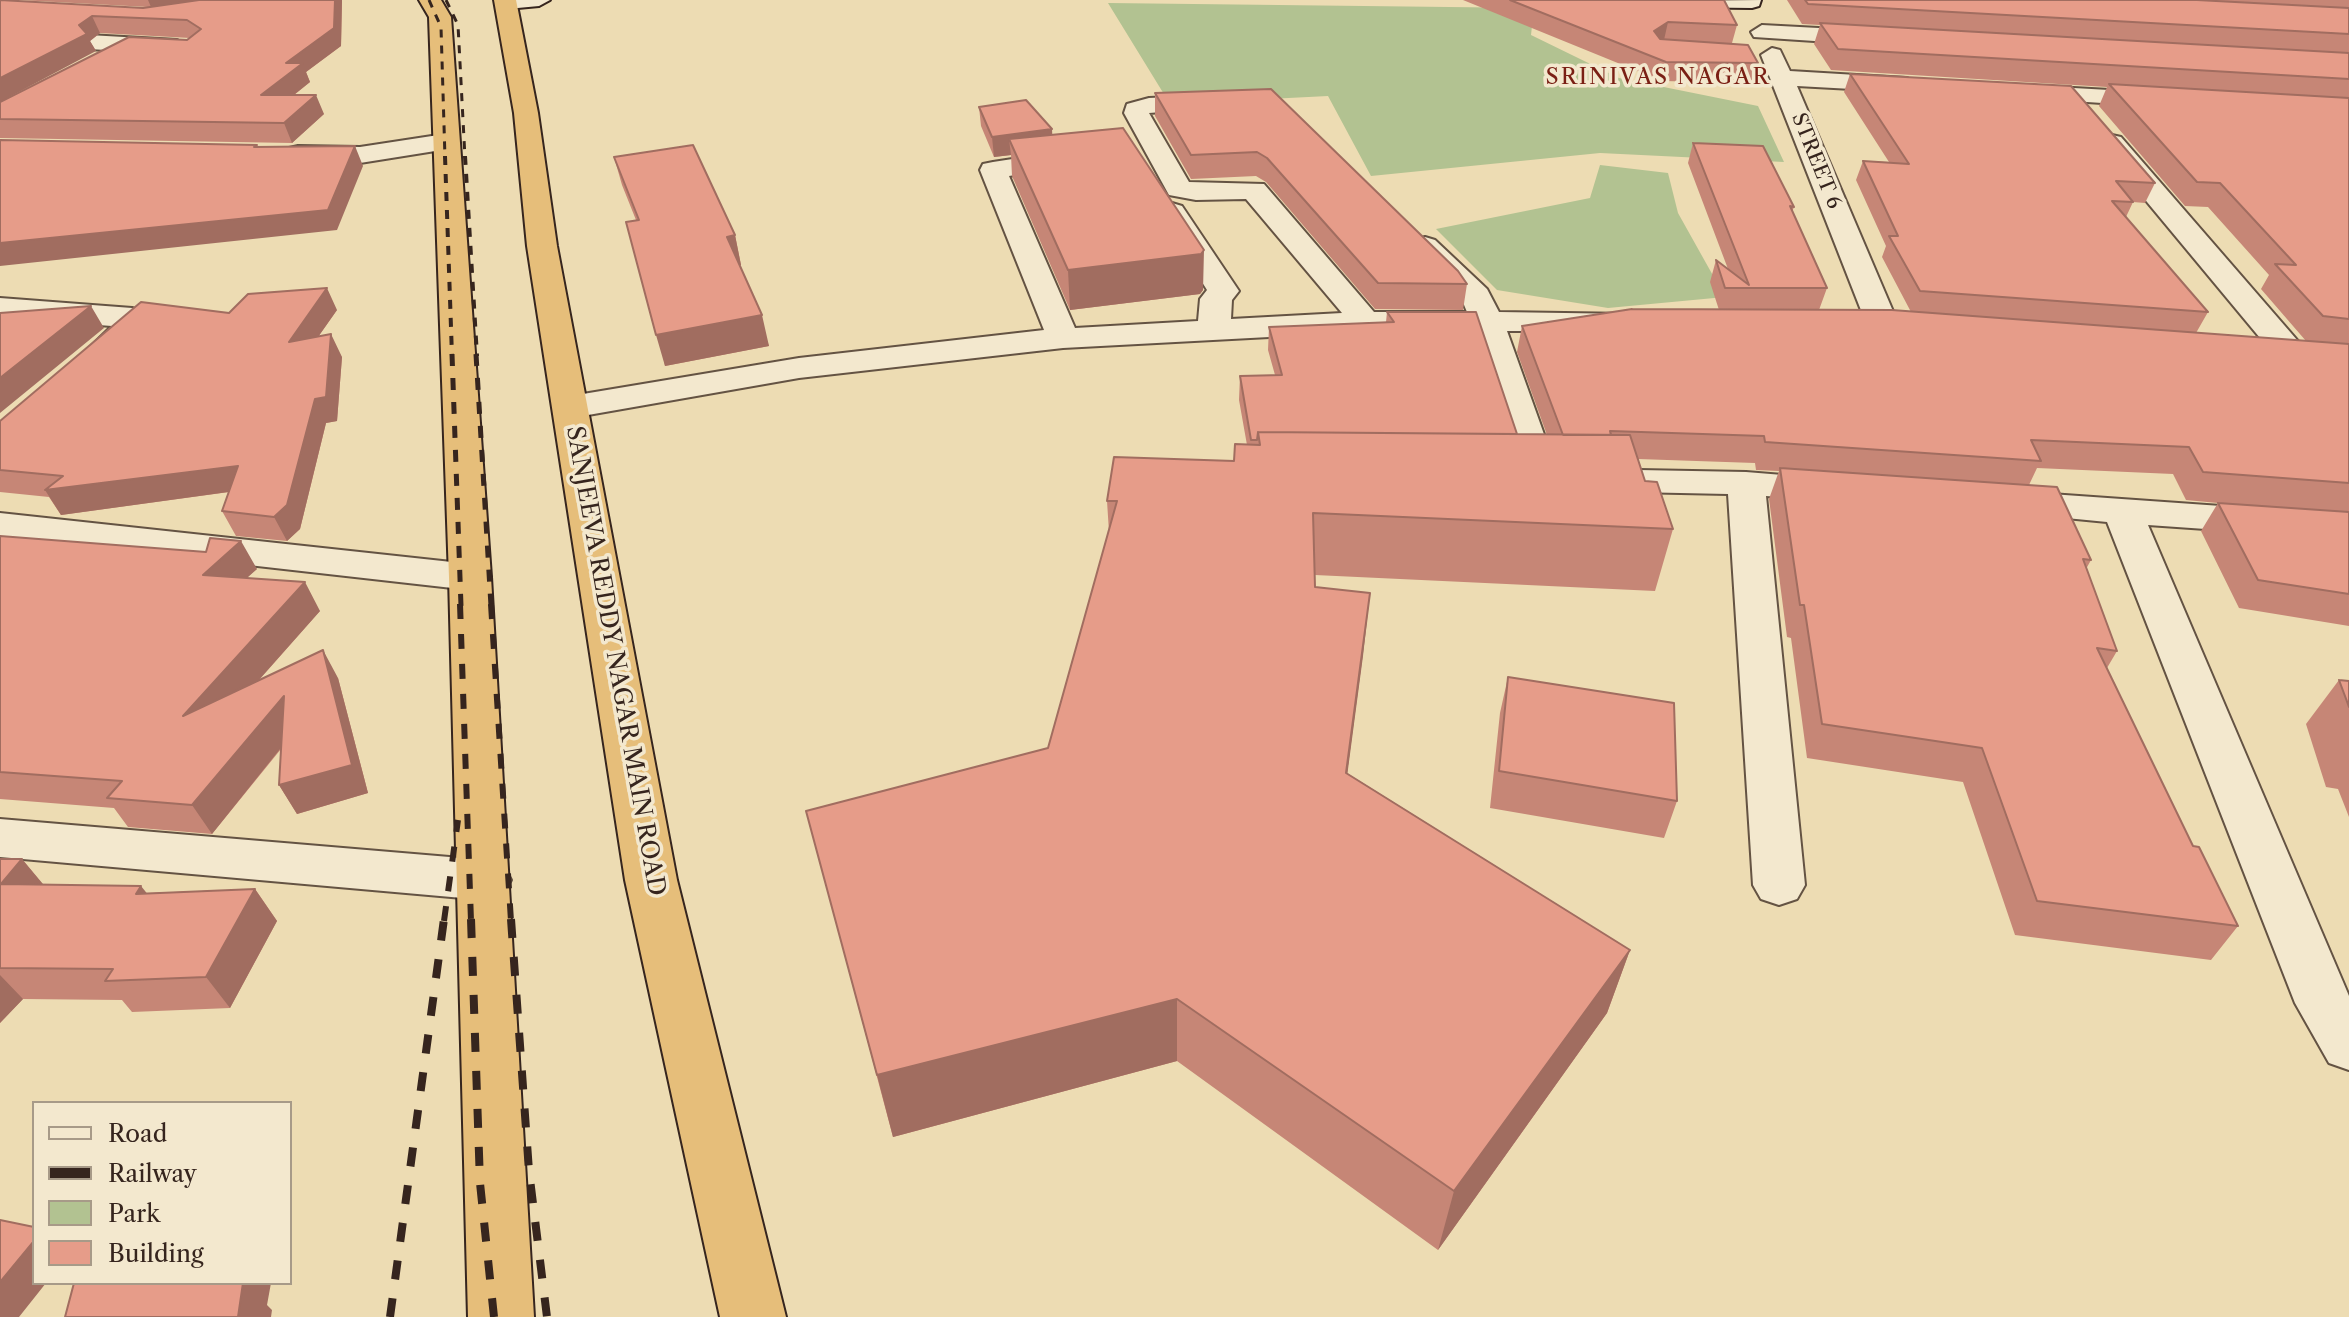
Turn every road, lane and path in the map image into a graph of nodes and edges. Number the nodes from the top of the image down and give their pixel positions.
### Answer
1 (430, 0) edge
2 (517, 1) edge
3 (1640, 1) edge
4 (1751, 1) edge
5 (0, 37) edge
6 (1905, 40) edge
7 (134, 44) junction
8 (195, 48) edge
9 (1742, 54) edge
10 (1773, 55) junction
11 (94, 66) edge
12 (1935, 87) edge
13 (1996, 91) edge
14 (2072, 95) junction
15 (1240, 100) edge
16 (2195, 102) edge
17 (445, 142) junction
18 (1126, 152) edge
19 (266, 153) edge
20 (1095, 155) edge
21 (1410, 231) edge
22 (0, 308) edge
23 (1487, 320) junction
24 (1645, 321) edge
25 (1363, 322) junction
26 (1882, 324) edge
27 (1214, 328) junction
28 (1063, 338) junction
29 (2245, 351) edge
30 (81, 369) edge
31 (571, 407) junction
32 (1746, 483) junction
33 (1872, 493) edge
34 (1966, 500) edge
35 (2123, 512) junction
36 (0, 525) edge
37 (2349, 527) edge
38 (470, 577) junction
39 (0, 838) edge
40 (485, 880) junction
41 (1779, 885) dead end
42 (2349, 1045) edge
43 (501, 1317) edge
44 (753, 1317) edge

1 - 17 highway
2 - 31 highway, SANJEEVA REDDY NAGAR MAIN ROAD
3 - 4 street
4 - 10 street, STREET 6
5 - 7 street
6 - 10 street
7 - 8 street
7 - 11 street
9 - 10 street
10 - 12 street
10 - 26 street, STREET 6
13 - 14 street
14 - 16 street
14 - 29 street
15 - 25 street
17 - 19 street
17 - 38 highway
18 - 27 street
20 - 28 street
21 - 23 street
22 - 30 street
23 - 24 street
23 - 25 street
23 - 32 street
25 - 27 street
27 - 28 street
28 - 31 street
31 - 44 highway, SANJEEVA REDDY NAGAR MAIN ROAD
32 - 33 street
32 - 41 street
34 - 35 street
35 - 37 street
35 - 42 street
36 - 38 street
38 - 40 highway
39 - 40 street
40 - 43 highway

